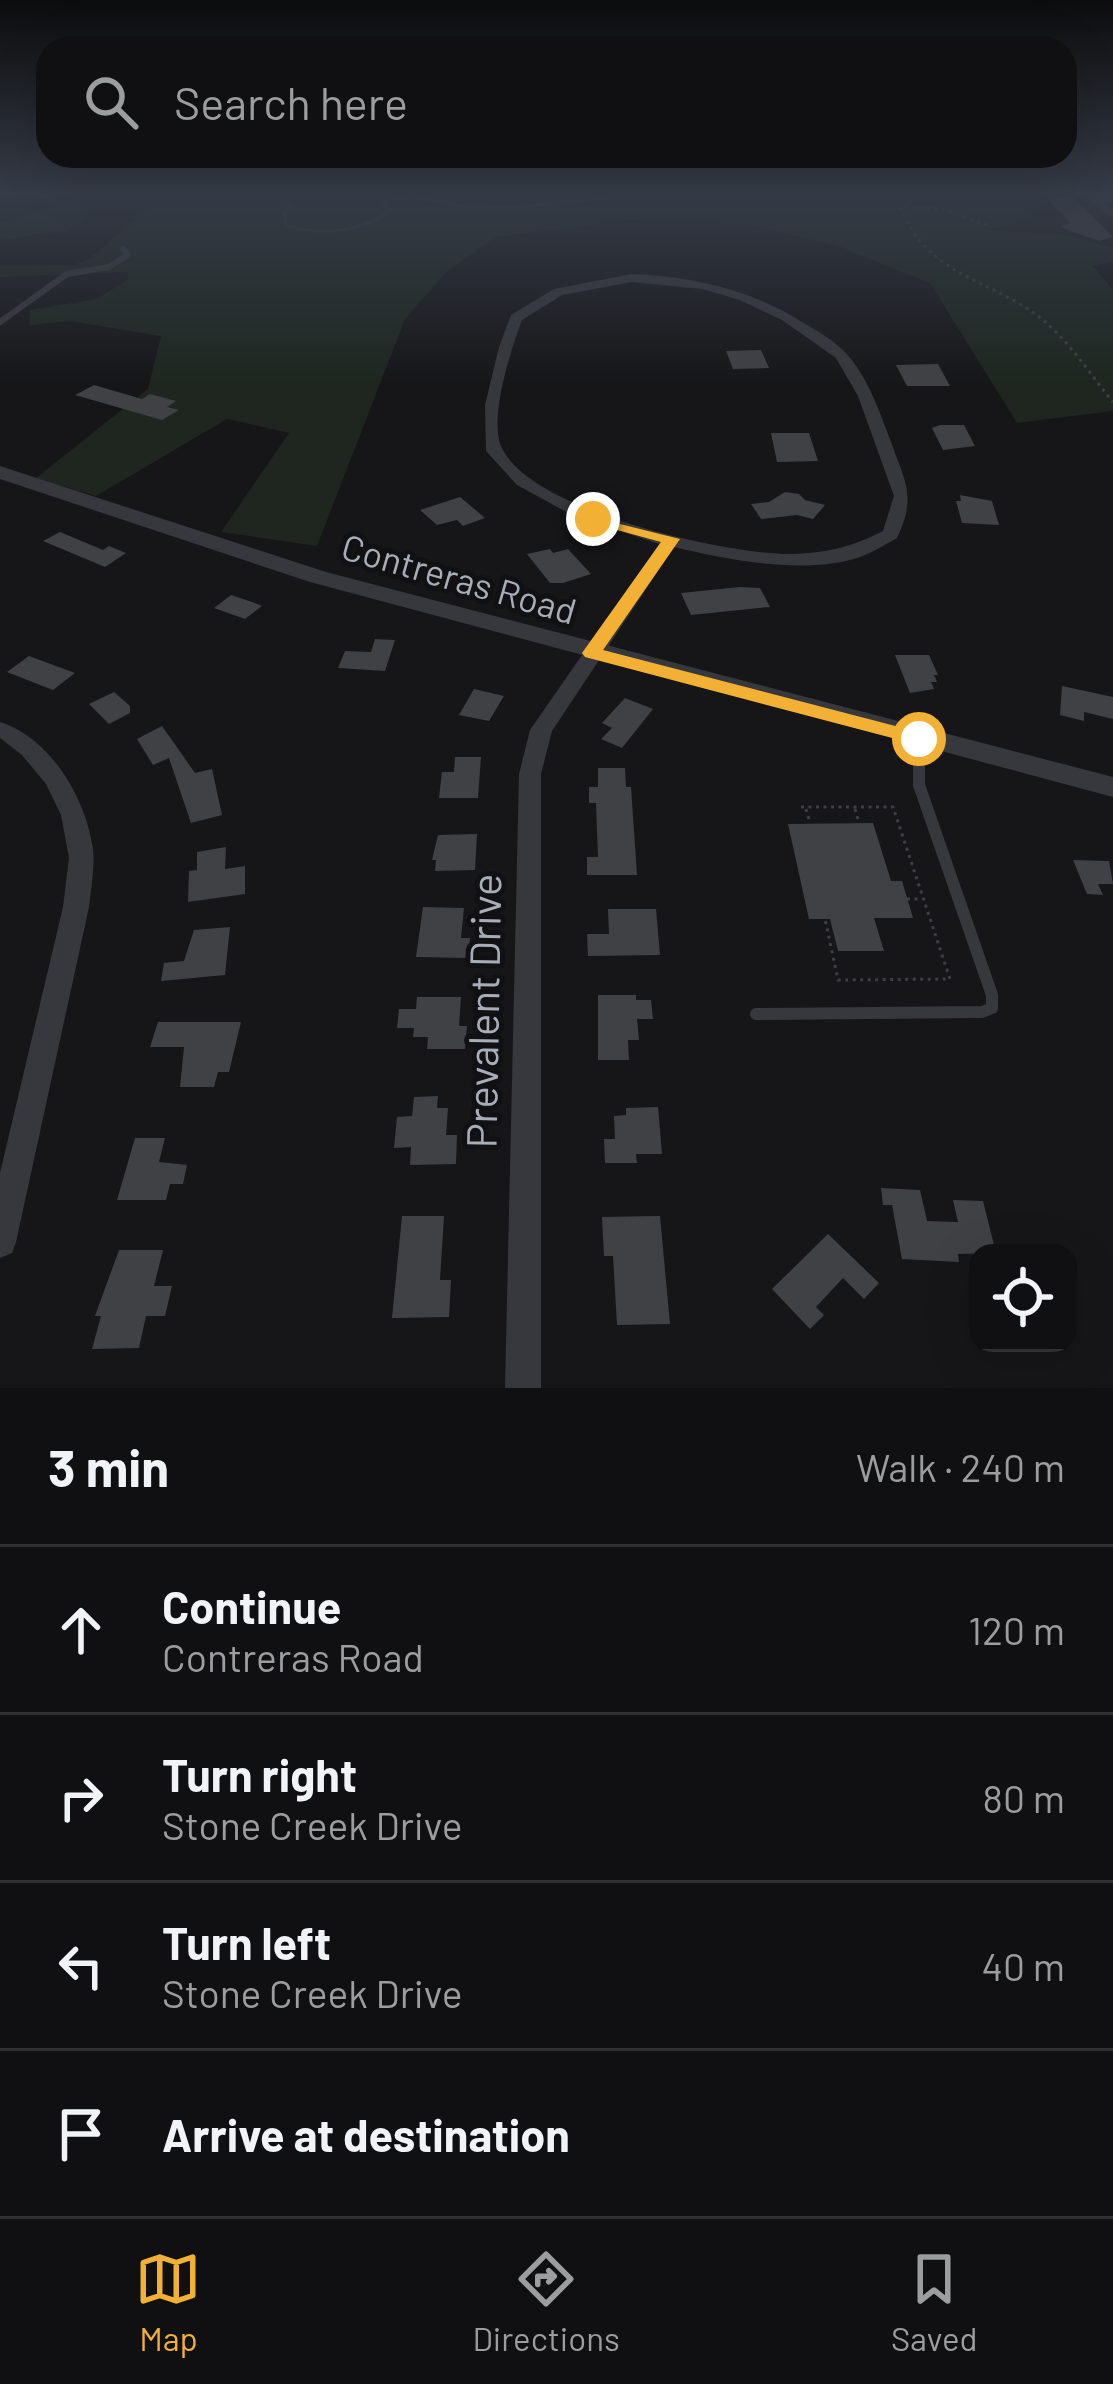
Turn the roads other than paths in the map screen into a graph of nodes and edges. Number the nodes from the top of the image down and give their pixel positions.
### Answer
1 (126, 257) edge
2 (0, 322) edge
3 (0, 472) edge
4 (671, 539) junction
5 (592, 653) junction
6 (0, 729) edge
7 (919, 739) junction
8 (1113, 787) edge
9 (756, 1014) dead end
10 (0, 1242) edge
11 (523, 1388) edge

1 - 2 lane
3 - 5 street, Contreras Road
4 - 4 street
4 - 5 street, Prevalent Drive
5 - 7 street, Contreras Road
5 - 11 street, Prevalent Drive
6 - 10 street
7 - 8 street, Contreras Road
7 - 9 lane

